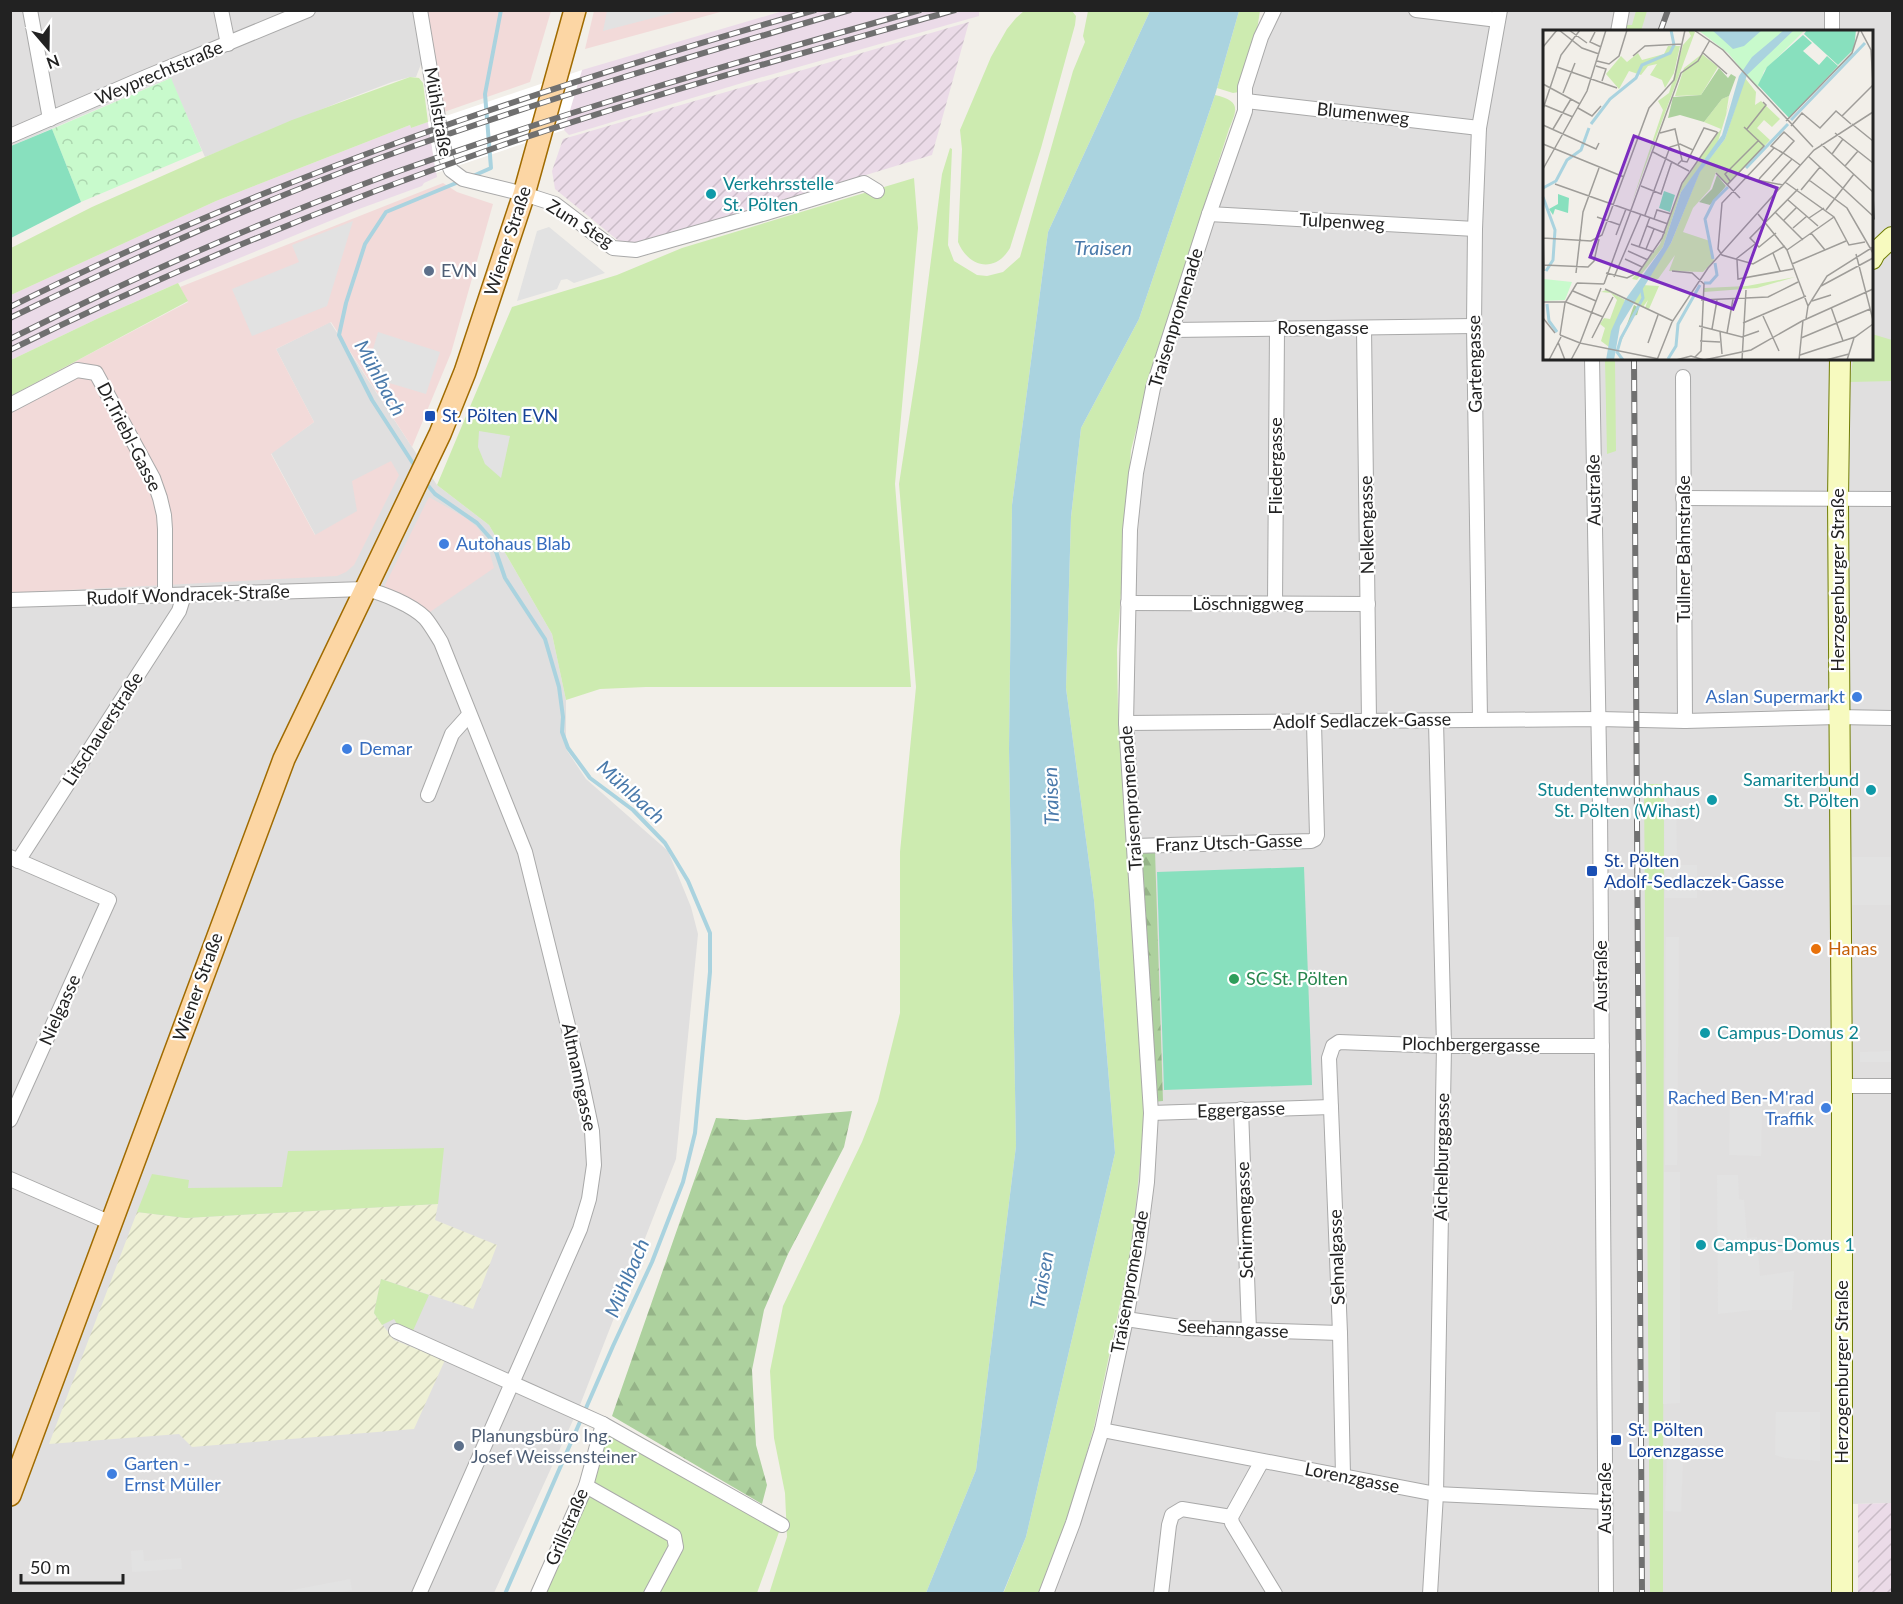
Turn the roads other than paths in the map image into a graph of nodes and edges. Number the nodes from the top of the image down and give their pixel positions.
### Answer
1 (30, 10) edge
2 (220, 10) edge
3 (308, 10) edge
4 (420, 10) edge
5 (575, 10) edge
6 (1274, 10) edge
7 (1416, 10) edge
8 (1622, 10) edge
9 (1832, 10) edge
10 (1499, 15) edge
11 (1618, 30) edge
12 (1832, 30) edge
13 (228, 44) junction
14 (1246, 101) junction
15 (50, 119) junction
16 (1479, 128) junction
17 (10, 136) edge
18 (877, 191) dead end
19 (524, 194) junction
20 (1209, 214) junction
21 (1475, 229) junction
22 (1893, 237) edge
23 (1873, 254) edge
24 (1474, 326) junction
25 (1277, 328) junction
26 (1364, 328) junction
27 (1172, 330) junction
28 (1592, 360) edge
29 (1840, 360) edge
30 (1683, 377) dead end
31 (10, 405) edge
32 (1683, 498) junction
33 (1893, 498) edge
34 (1838, 499) junction
35 (365, 589) junction
36 (165, 595) junction
37 (184, 596) junction
38 (10, 600) edge
39 (1128, 603) junction
40 (1275, 604) junction
41 (1368, 604) junction
42 (469, 715) junction
43 (1838, 717) junction
44 (1599, 718) junction
45 (1893, 718) edge
46 (1480, 719) junction
47 (1369, 721) junction
48 (1436, 721) junction
49 (1685, 721) junction
50 (1126, 723) junction
51 (1314, 723) junction
52 (428, 795) dead end
53 (1134, 846) junction
54 (14, 859) edge
55 (1339, 1042) joint
56 (1444, 1046) junction
57 (1602, 1046) junction
58 (1842, 1086) junction
59 (1893, 1086) edge
60 (1331, 1107) junction
61 (1241, 1109) junction
62 (1150, 1113) junction
63 (10, 1120) edge
64 (10, 1179) edge
65 (111, 1223) junction
66 (1126, 1319) junction
67 (396, 1331) dead end
68 (1250, 1331) junction
69 (1340, 1332) junction
70 (513, 1382) junction
71 (603, 1424) junction
72 (1102, 1430) junction
73 (1262, 1461) junction
74 (1343, 1476) junction
75 (586, 1486) junction
76 (1436, 1494) junction
77 (10, 1495) edge
78 (1605, 1502) junction
79 (1231, 1517) junction
80 (782, 1525) dead end
81 (416, 1593) edge
82 (538, 1593) edge
83 (651, 1593) edge
84 (1046, 1593) edge
85 (1161, 1593) edge
86 (1275, 1593) edge
87 (1430, 1593) edge
88 (1606, 1593) edge
89 (1842, 1593) edge

1 - 15 street
2 - 13 street
3 - 13 street, Weyprechtstraße
4 - 19 street, Mühlstraße
5 - 19 main road, Wiener Straße
6 - 14 street, Traisenpromenade
7 - 10 street
8 - 11 street
9 - 12 street
10 - 16 street, Gartengasse
13 - 15 street, Weyprechtstraße
14 - 16 street, Blumenweg
14 - 20 street, Traisenpromenade
15 - 17 street, Weyprechtstraße
16 - 21 street, Gartengasse
18 - 19 street, Zum Steg
19 - 35 main road, Wiener Straße
20 - 21 street, Tulpenweg
20 - 27 street, Traisenpromenade
21 - 24 street, Gartengasse
22 - 23 street
24 - 26 street, Rosengasse
24 - 46 street, Gartengasse
25 - 26 street, Rosengasse
25 - 27 street, Rosengasse
25 - 40 street, Fliedergasse
26 - 41 street, Nelkengasse
27 - 39 street, Traisenpromenade
28 - 44 street, Austraße
29 - 34 street, Herzogenburger Straße
30 - 32 street, Tullner Bahnstraße
31 - 36 street, Dr.Triebl-Gasse
32 - 34 street
32 - 49 street, Tullner Bahnstraße
33 - 34 street
34 - 43 street, Herzogenburger Straße
35 - 37 street, Rudolf Wondracek-Straße
35 - 42 street, Altmanngasse
35 - 65 main road, Wiener Straße
36 - 37 street, Rudolf Wondracek-Straße
36 - 38 street, Rudolf Wondracek-Straße
37 - 54 street, Litschauerstraße
39 - 40 street, Löschniggweg
39 - 50 street, Traisenpromenade
40 - 41 street, Löschniggweg
41 - 47 street, Nelkengasse
42 - 52 street
42 - 70 street, Altmanngasse
43 - 45 street, Adolf Sedlaczek-Gasse
43 - 49 street, Adolf Sedlaczek-Gasse
43 - 58 street, Herzogenburger Straße
44 - 46 street, Adolf Sedlaczek-Gasse
44 - 49 street, Adolf Sedlaczek-Gasse
44 - 57 street, Austraße
46 - 48 street, Adolf Sedlaczek-Gasse
47 - 48 street, Adolf Sedlaczek-Gasse
47 - 51 street, Adolf Sedlaczek-Gasse
48 - 56 street, Aichelburggasse
50 - 51 street, Adolf Sedlaczek-Gasse
50 - 53 street, Traisenpromenade
51 - 53 street, Franz Utsch-Gasse
53 - 62 street, Traisenpromenade
54 - 63 street, Nielgasse
55 - 56 street, Plochbergergasse
55 - 60 street, Sehnalgasse
56 - 57 street, Plochbergergasse
56 - 76 street, Aichelburggasse
57 - 78 street, Austraße
58 - 59 street
58 - 89 street, Herzogenburger Straße
60 - 61 street, Eggergasse
60 - 69 street, Sehnalgasse
61 - 62 street, Eggergasse
61 - 68 street, Schirmengasse
62 - 66 street, Traisenpromenade
64 - 65 street
65 - 77 main road, Wiener Straße
66 - 68 street, Seehanngasse
66 - 72 street, Traisenpromenade
67 - 70 street
68 - 69 street, Seehanngasse
69 - 74 street, Sehnalgasse
70 - 71 street
70 - 81 street, Altmanngasse
71 - 75 street, Grillstraße
71 - 80 street
72 - 73 street, Lorenzgasse
72 - 84 street, Traisenpromenade
73 - 74 street, Lorenzgasse
73 - 79 street
74 - 76 street, Lorenzgasse
75 - 82 street, Grillstraße
75 - 83 street
76 - 78 street, Lorenzgasse
76 - 87 street, Aichelburggasse
78 - 88 street, Austraße
79 - 85 street
79 - 86 street

